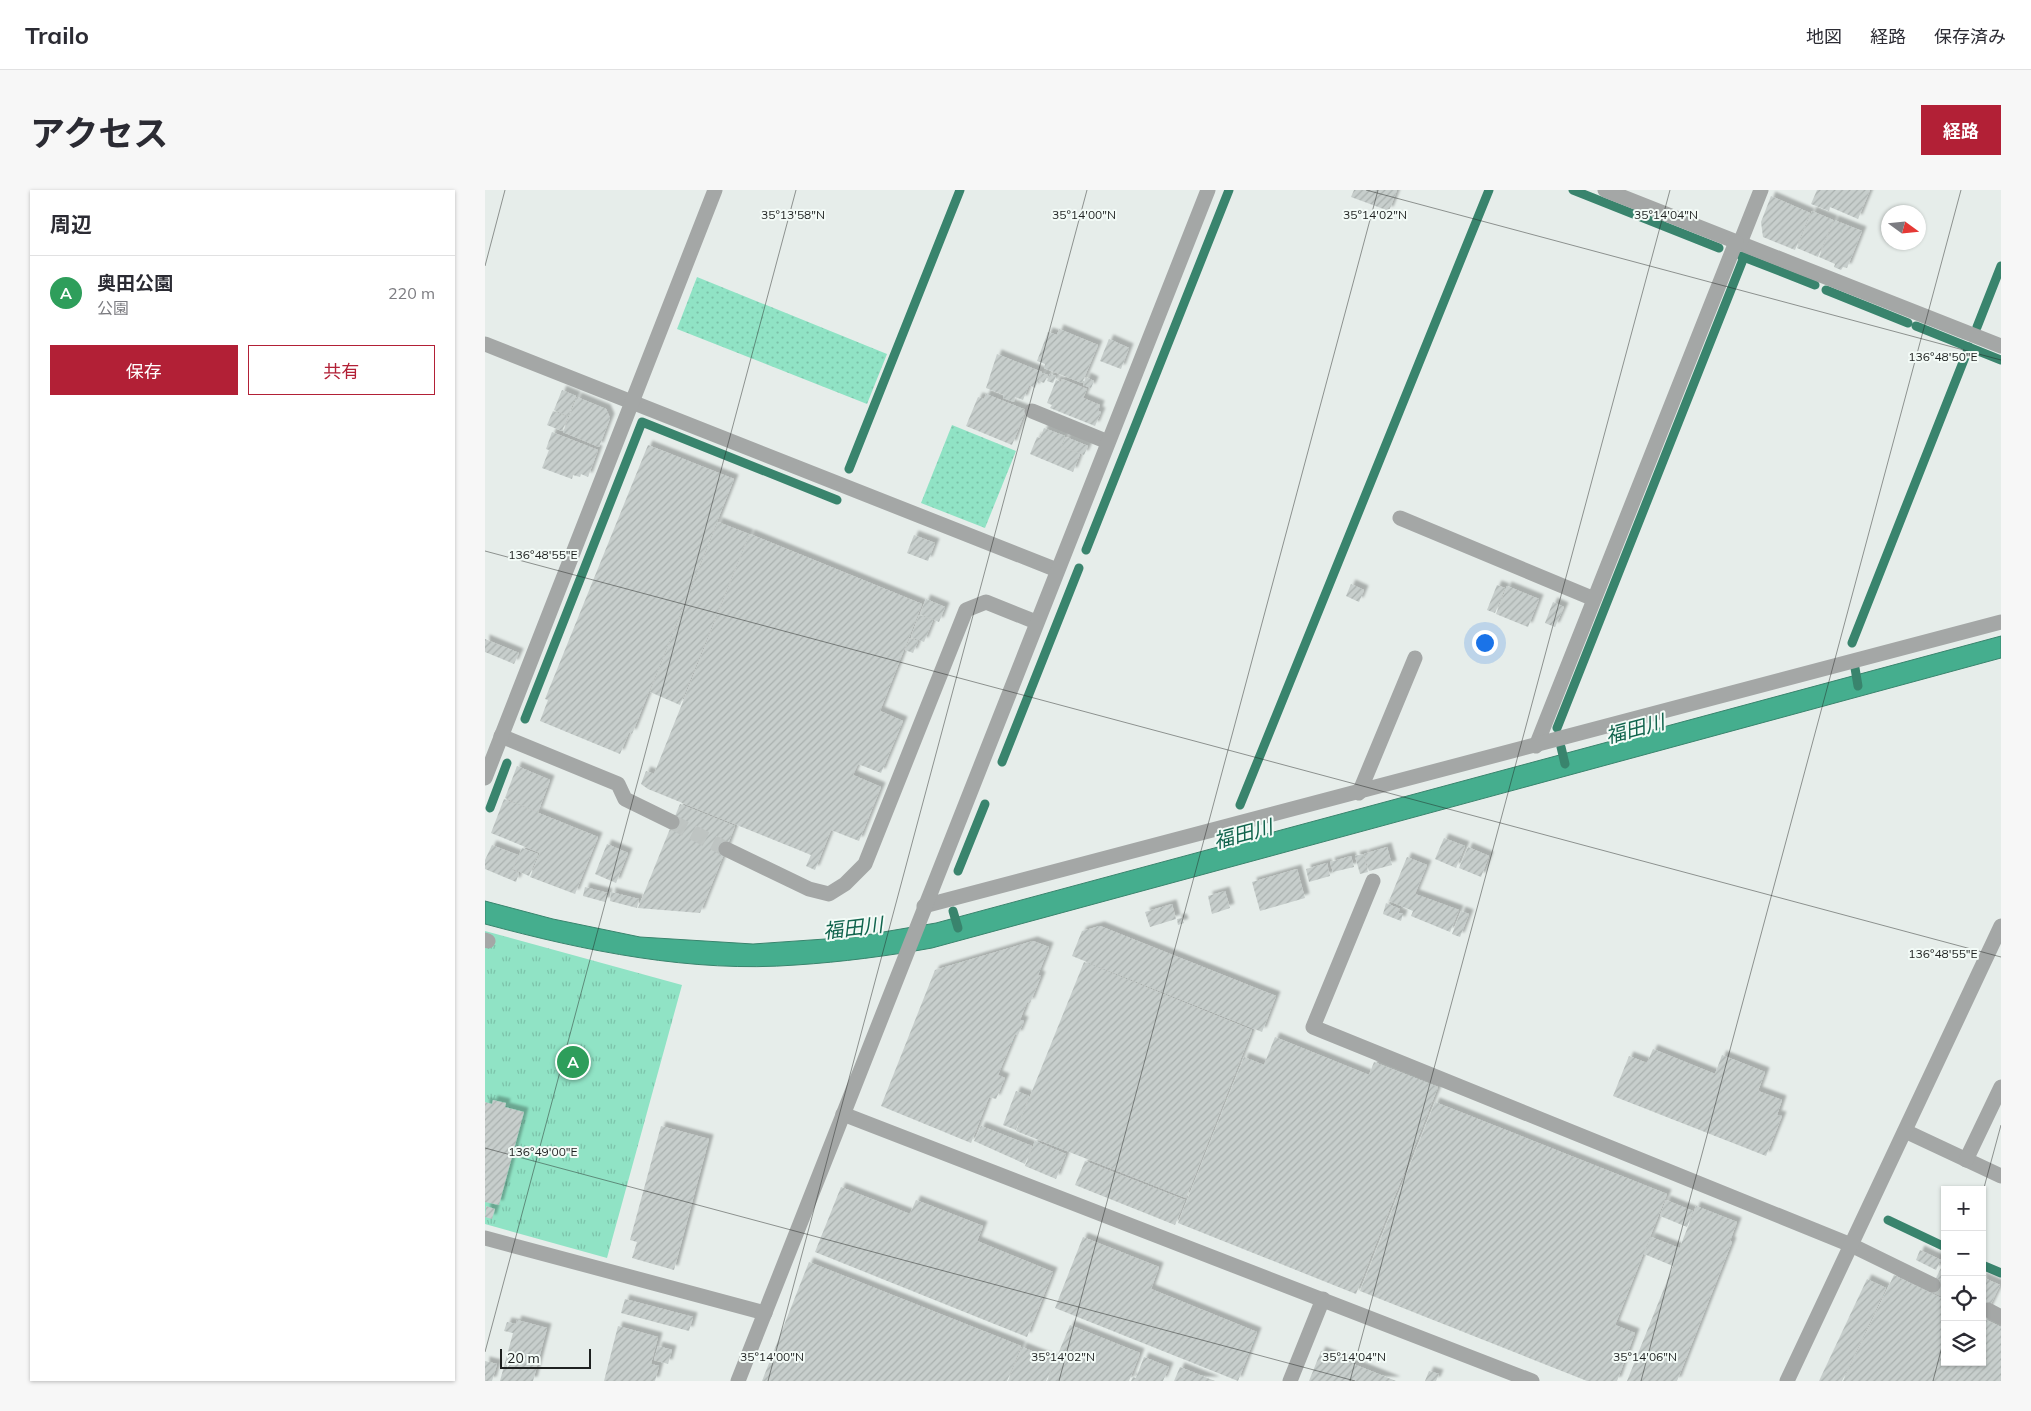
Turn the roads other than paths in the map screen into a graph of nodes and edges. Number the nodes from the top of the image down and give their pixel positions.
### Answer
1 (715, 190) edge
2 (1208, 190) edge
3 (1605, 190) edge
4 (1761, 190) edge
5 (1738, 243) junction
6 (485, 344) edge
7 (2001, 346) edge
8 (632, 402) junction
9 (1032, 411) dead end
10 (1108, 442) junction
11 (1399, 518) dead end
12 (1057, 570) junction
13 (1594, 599) junction
14 (1036, 622) junction
15 (2001, 622) edge
16 (1415, 658) dead end
17 (501, 736) junction
18 (1536, 746) junction
19 (485, 778) edge
20 (1359, 792) junction
21 (672, 822) tunnel mouth
22 (726, 848) tunnel mouth
23 (1373, 881) dead end
24 (923, 909) junction
25 (2001, 926) edge
26 (2001, 1087) edge
27 (843, 1114) junction
28 (1905, 1131) junction
29 (1966, 1160) junction
30 (2001, 1176) edge
31 (485, 1238) edge
32 (1851, 1245) junction
33 (1933, 1285) tunnel mouth
34 (1323, 1299) junction
35 (765, 1313) junction
36 (738, 1381) edge
37 (1289, 1381) edge
38 (1532, 1381) edge
39 (1787, 1381) edge

1 - 8 street
2 - 10 street
3 - 5 street
4 - 5 street
5 - 7 street
5 - 13 street
6 - 8 street
8 - 12 street
8 - 17 street
9 - 10 street
10 - 12 street
11 - 13 street
12 - 14 street
13 - 18 street
14 - 22 street
14 - 24 street
15 - 18 street
16 - 20 street
17 - 19 street
17 - 21 street
18 - 20 street
20 - 24 street
23 - 32 street
24 - 27 street
25 - 28 street
26 - 29 street
27 - 34 street
27 - 35 street
28 - 29 street
28 - 32 street
29 - 30 street
31 - 35 street
32 - 33 street
32 - 39 street
34 - 37 street
34 - 38 street
35 - 36 street

